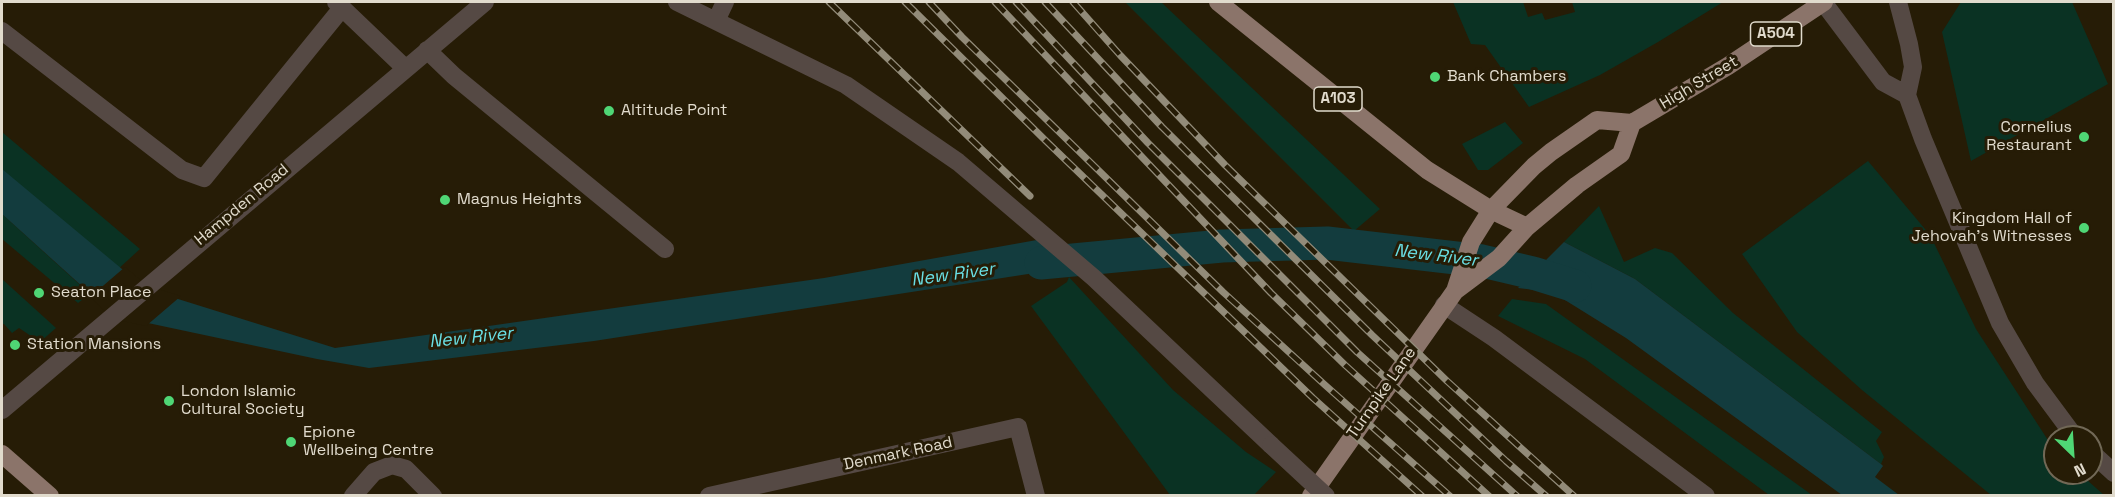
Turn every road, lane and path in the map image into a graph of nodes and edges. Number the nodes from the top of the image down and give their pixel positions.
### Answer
1 (485, 2) edge
2 (676, 2) edge
3 (725, 2) edge
4 (1218, 2) edge
5 (1823, 2) edge
6 (1898, 2) edge
7 (339, 5) edge
8 (716, 21) junction
9 (2, 31) edge
10 (426, 50) junction
11 (405, 68) junction
12 (1907, 95) junction
13 (1632, 123) junction
14 (1491, 210) junction
15 (1527, 227) junction
16 (666, 249) dead end
17 (1450, 298) junction
18 (2, 410) edge
19 (2066, 425) edge
20 (2, 454) edge
21 (51, 495) edge
22 (352, 495) edge
23 (433, 495) edge
24 (709, 495) edge
25 (1036, 495) edge
26 (1311, 495) edge
27 (1326, 495) edge
28 (1706, 495) edge

1 - 10 street, Hampden Road
2 - 8 street
3 - 8 street
4 - 14 main road, A103
5 - 12 street
5 - 13 main road, High Street / A504
6 - 12 street
7 - 9 street
7 - 11 street
8 - 27 street, bridge
10 - 11 street, Hampden Road
10 - 16 street
11 - 18 street, Hampden Road
12 - 19 street
13 - 14 main road
13 - 15 main road
14 - 15 main road, A103
14 - 17 main road, Turnpike Lane
15 - 17 main road, Turnpike Lane
17 - 26 main road, Turnpike Lane
17 - 28 street
20 - 21 main road
22 - 23 street
24 - 25 street, Denmark Road

